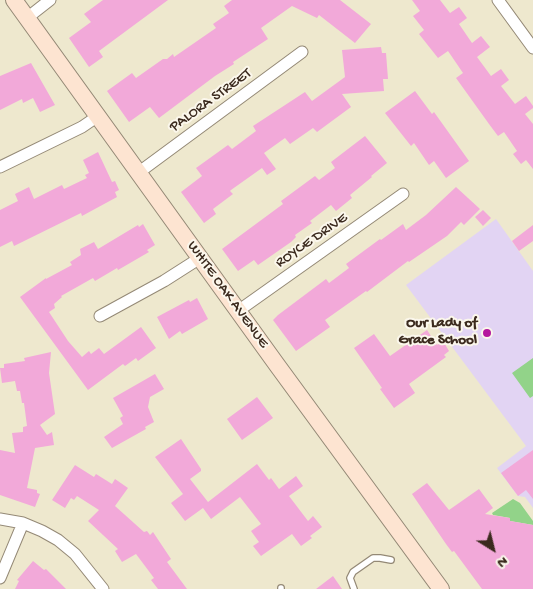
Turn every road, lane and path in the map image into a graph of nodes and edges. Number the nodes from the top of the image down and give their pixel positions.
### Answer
1 (14, 0) edge
2 (50, 0) edge
3 (498, 0) edge
4 (27, 18) junction
5 (533, 48) edge
6 (302, 52) dead end
7 (98, 116) junction
8 (0, 167) edge
9 (138, 173) junction
10 (403, 194) dead end
11 (200, 258) junction
12 (238, 312) junction
13 (100, 316) dead end
14 (0, 519) edge
15 (23, 523) junction
16 (391, 560) dead end
17 (0, 578) edge
18 (103, 589) edge
19 (354, 589) edge
20 (441, 589) edge

1 - 4 street, WHITE OAK AVENUE
2 - 4 street
3 - 5 street
4 - 7 street, WHITE OAK AVENUE
6 - 9 street, PALORA STREET
7 - 8 street
7 - 9 street, WHITE OAK AVENUE
9 - 11 street, WHITE OAK AVENUE
10 - 12 street, ROYCE DRIVE
11 - 12 street, WHITE OAK AVENUE
11 - 13 street
12 - 20 street, WHITE OAK AVENUE
14 - 15 street
15 - 17 street
15 - 18 street
16 - 19 lane

